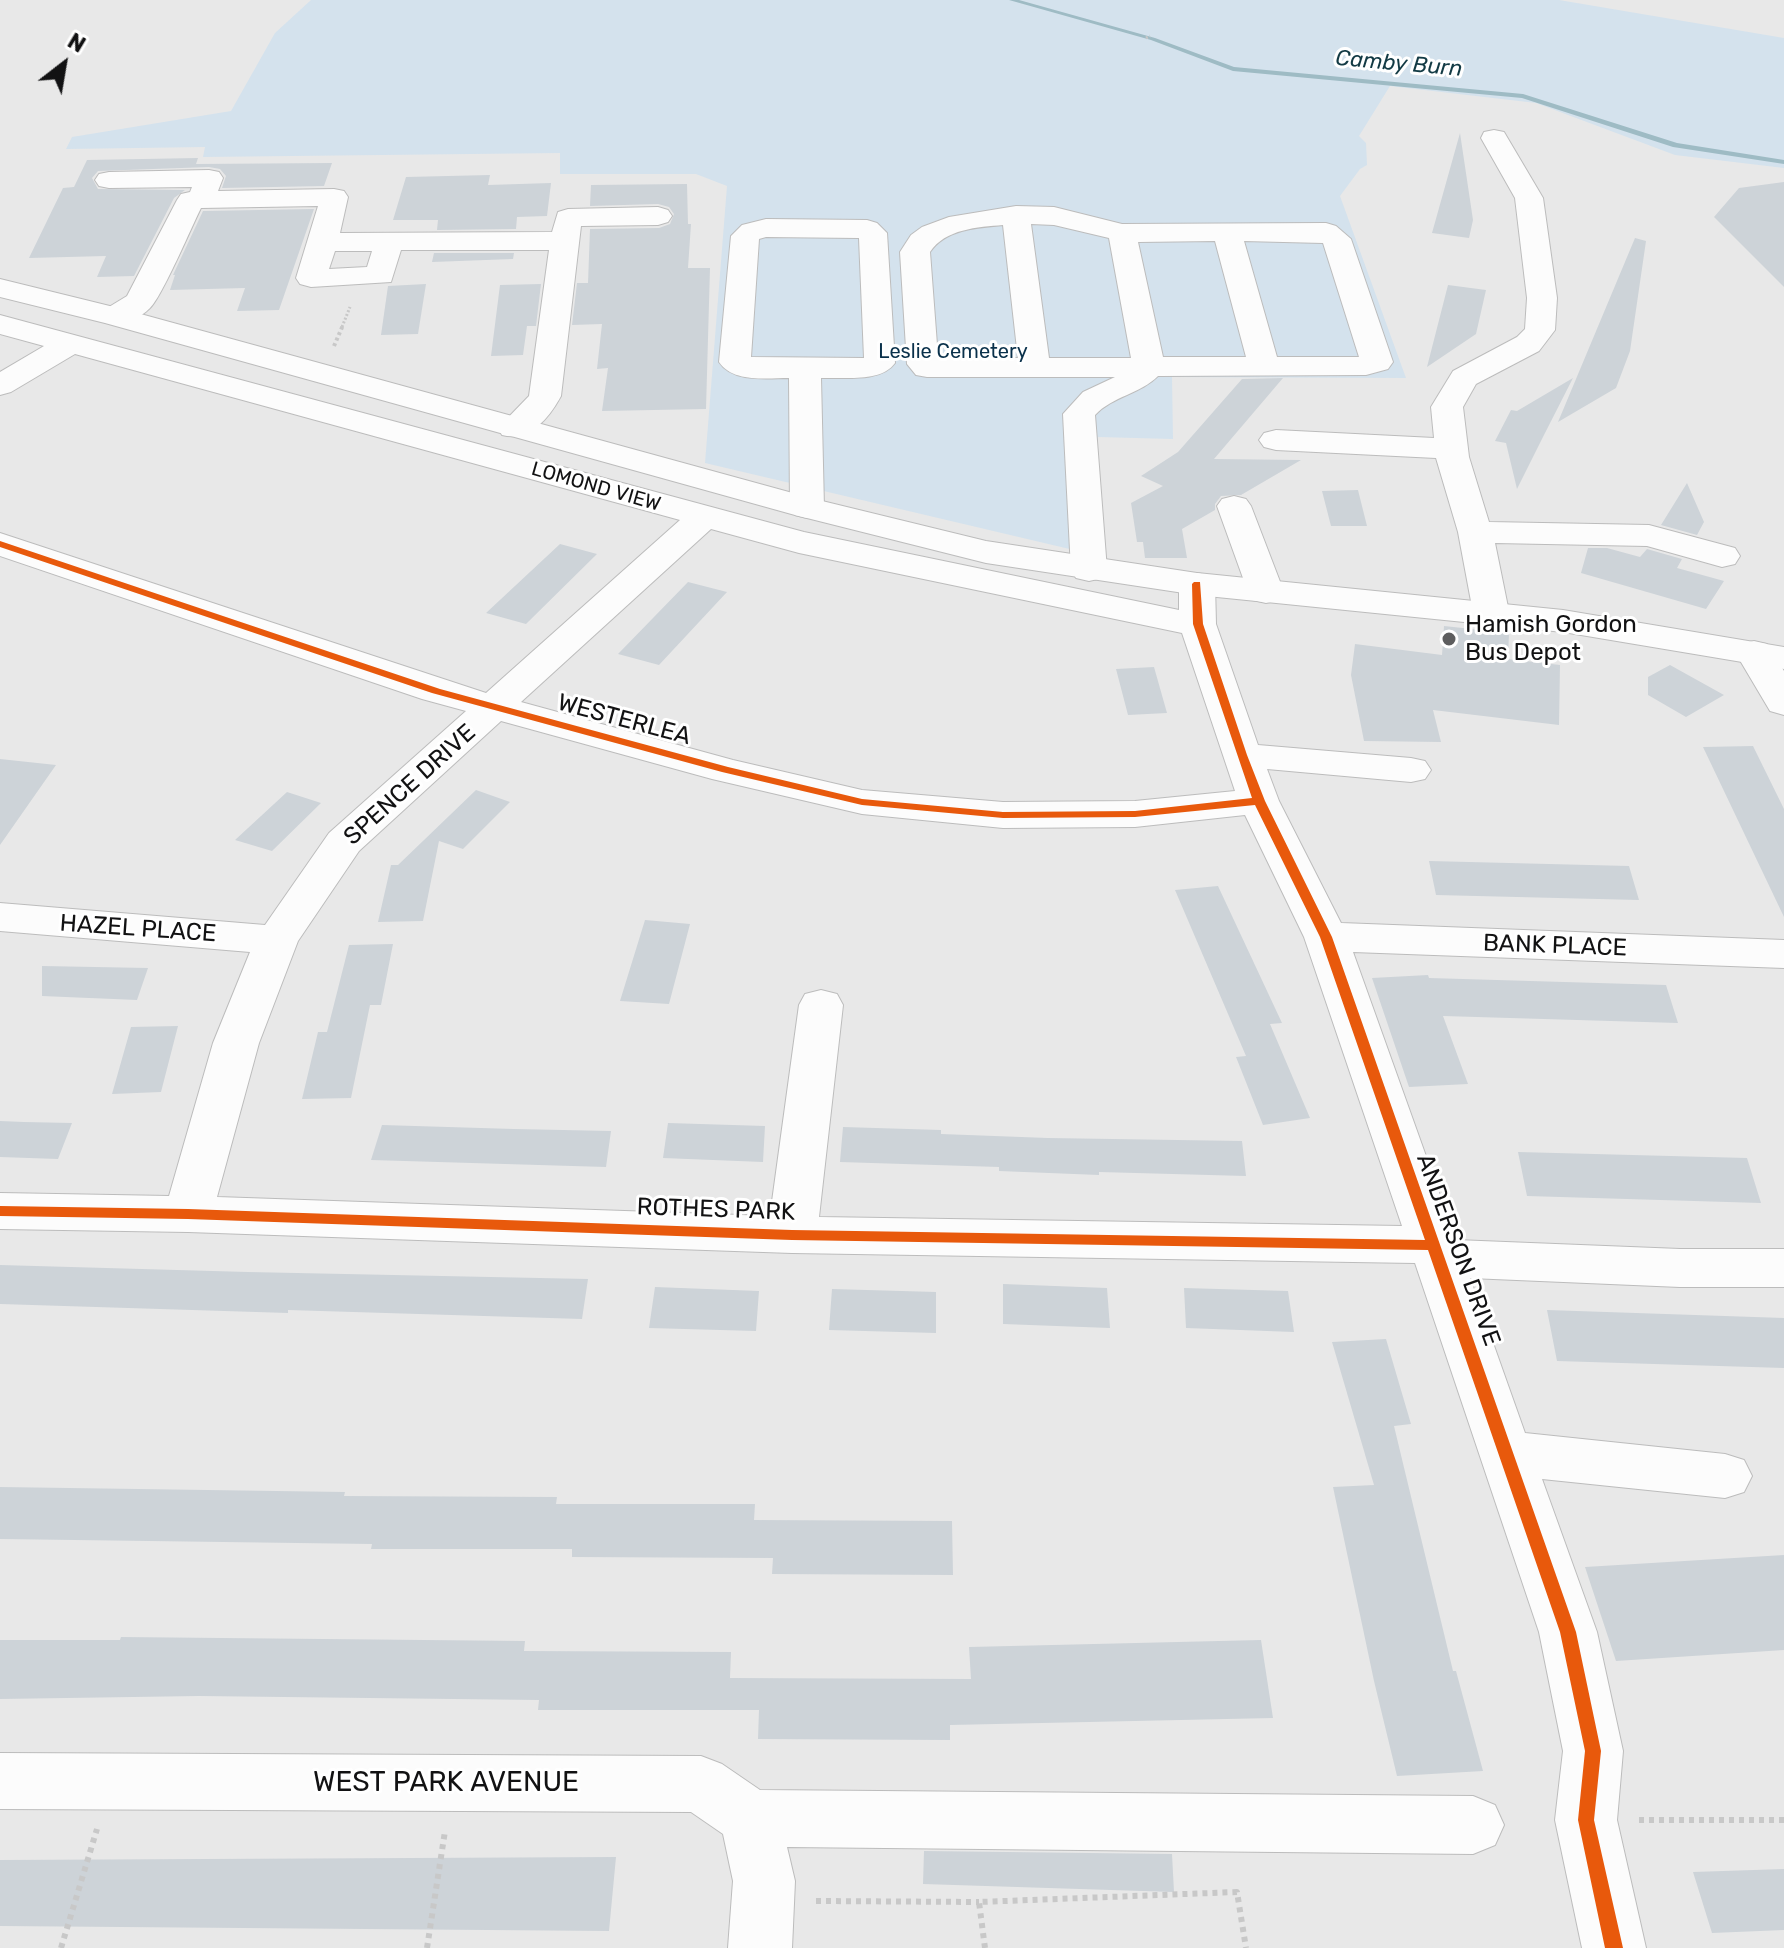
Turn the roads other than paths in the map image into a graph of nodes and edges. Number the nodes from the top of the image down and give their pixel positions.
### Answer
1 (1494, 138) dead end
2 (109, 180) dead end
3 (201, 200) junction
4 (1016, 215) junction
5 (658, 216) dead end
6 (1227, 232) junction
7 (873, 233) junction
8 (1122, 233) junction
9 (926, 237) junction
10 (565, 241) junction
11 (323, 242) junction
12 (389, 242) junction
13 (0, 288) edge
14 (115, 316) junction
15 (0, 324) edge
16 (71, 343) junction
17 (1264, 367) junction
18 (1149, 368) junction
19 (805, 369) junction
20 (1035, 369) junction
21 (0, 385) edge
22 (514, 428) junction
23 (1276, 440) dead end
24 (1450, 449) junction
25 (1234, 506) dead end
26 (807, 508) junction
27 (704, 517) junction
28 (1475, 532) junction
29 (0, 544) edge
30 (1722, 556) dead end
31 (1089, 570) junction
32 (1266, 592) junction
33 (1198, 604) junction
34 (1491, 612) junction
35 (1769, 655) edge
36 (1784, 703) edge
37 (495, 708) junction
38 (1242, 755) junction
39 (1411, 770) dead end
40 (1259, 801) junction
41 (0, 917) edge
42 (1326, 937) junction
43 (277, 940) junction
44 (1784, 954) edge
45 (821, 1005) dead end
46 (0, 1211) edge
47 (188, 1214) junction
48 (792, 1235) junction
49 (1434, 1251) junction
50 (1784, 1268) edge
51 (1507, 1453) junction
52 (1725, 1476) dead end
53 (0, 1781) edge
54 (750, 1818) junction
55 (1473, 1825) dead end
56 (762, 1924) edge
57 (1614, 1948) edge

1 - 24 street
2 - 3 street
3 - 11 street
3 - 14 street
4 - 8 street
4 - 9 street
4 - 20 street
5 - 10 street
6 - 8 street
6 - 17 street
6 - 17 street
7 - 9 street
7 - 19 street
7 - 19 street
8 - 18 street
9 - 20 street
10 - 12 street
10 - 22 street
11 - 12 street
11 - 12 street
13 - 14 street
14 - 22 street
15 - 16 street, LOMOND VIEW
16 - 21 street
16 - 27 street, LOMOND VIEW
17 - 18 street
18 - 20 street
18 - 31 street
19 - 26 street
22 - 26 street
23 - 24 street
24 - 28 street
25 - 32 street
26 - 31 street
27 - 33 street, LOMOND VIEW
27 - 37 street, SPENCE DRIVE
28 - 30 street
28 - 34 street
29 - 37 street, WESTERLEA
31 - 33 street
32 - 33 street
32 - 34 street
33 - 38 street, ANDERSON DRIVE
34 - 35 street
35 - 36 street
37 - 40 street, WESTERLEA
37 - 43 street, SPENCE DRIVE
38 - 39 street
38 - 40 street, ANDERSON DRIVE
40 - 42 street, ANDERSON DRIVE
41 - 43 street, HAZEL PLACE
42 - 44 street, BANK PLACE
42 - 49 street, ANDERSON DRIVE
43 - 47 street, SPENCE DRIVE
45 - 48 street
46 - 47 street, ROTHES PARK
47 - 48 street, ROTHES PARK
48 - 49 street, ROTHES PARK
49 - 50 street
49 - 51 street, ANDERSON DRIVE
51 - 52 street
51 - 57 street, ANDERSON DRIVE
53 - 54 street, WEST PARK AVENUE
54 - 55 street
54 - 56 street

